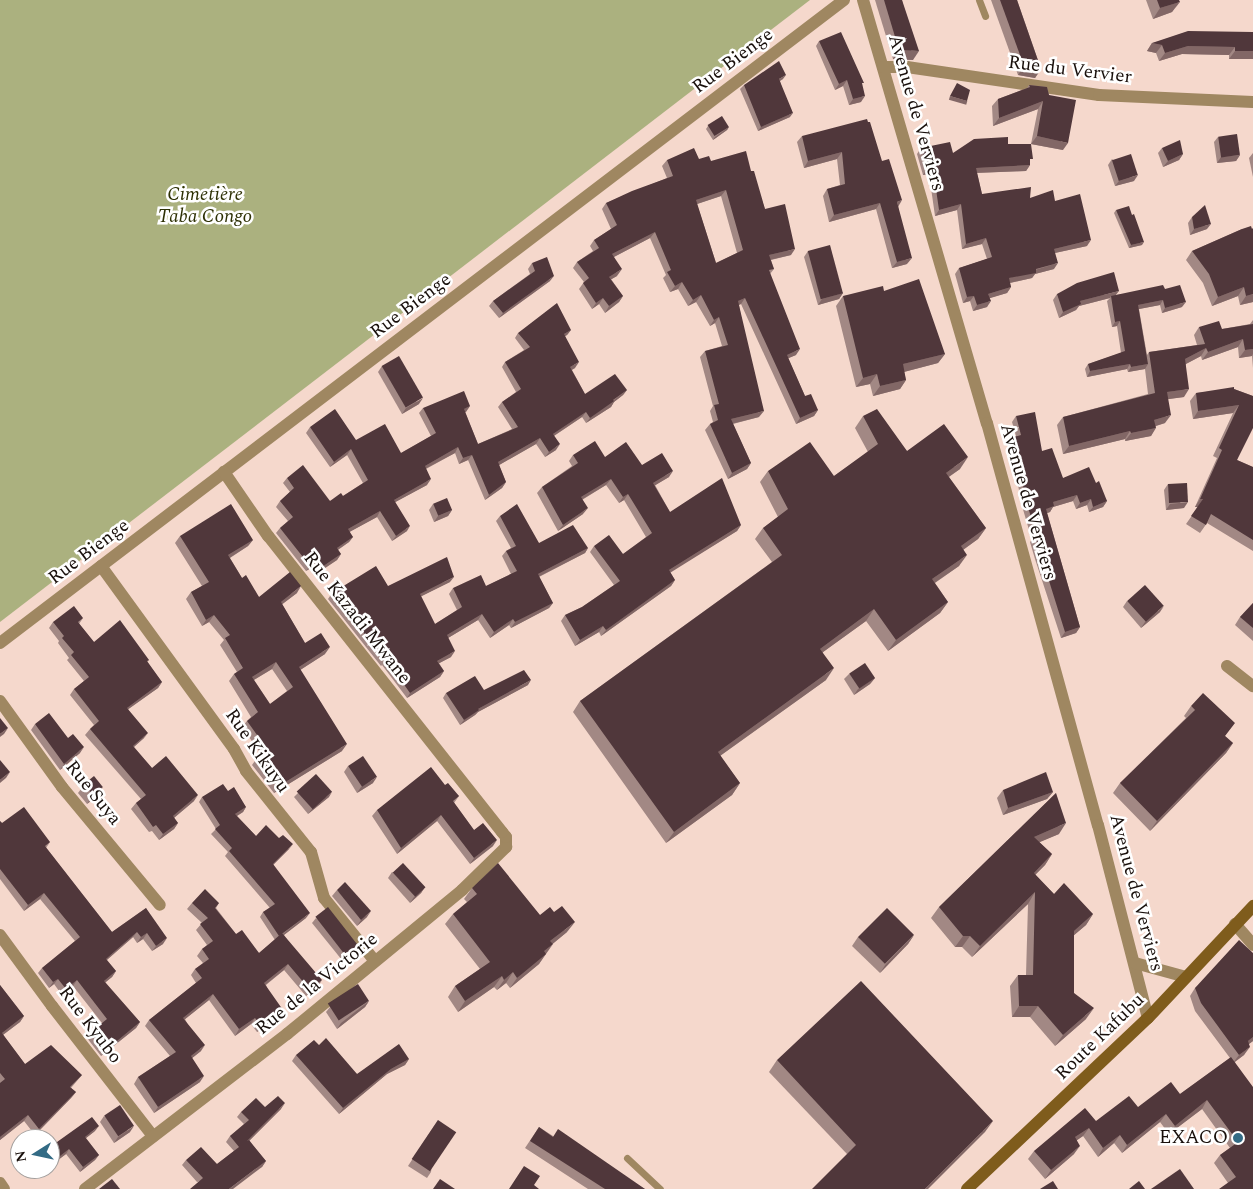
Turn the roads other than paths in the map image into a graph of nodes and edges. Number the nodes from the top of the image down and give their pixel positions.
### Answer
1 (844, 0) edge
2 (863, 0) edge
3 (980, 0) edge
4 (985, 16) dead end
5 (883, 67) junction
6 (1253, 102) edge
7 (224, 472) junction
8 (101, 566) junction
9 (0, 643) edge
10 (1227, 666) dead end
11 (1253, 686) edge
12 (0, 701) edge
13 (465, 785) joint
14 (160, 905) dead end
15 (1253, 906) edge
16 (1236, 924) junction
17 (0, 935) edge
18 (1253, 945) edge
19 (374, 960) junction
20 (1135, 963) junction
21 (1186, 977) junction
22 (1148, 1018) junction
23 (153, 1136) junction
24 (627, 1158) dead end
25 (0, 1183) edge
26 (4, 1189) edge
27 (85, 1189) edge
28 (660, 1189) edge
29 (967, 1189) edge

1 - 7 street, Rue Bienge
2 - 5 street, Avenue de Verviers
3 - 4 lane
5 - 6 street, Rue du Vervier
5 - 20 street, Avenue de Verviers
7 - 8 street, Rue Bienge
7 - 13 street, Rue Kazadi Mwane
8 - 9 street, Rue Bienge
8 - 19 street, Rue Kikuyu
10 - 11 street
12 - 14 street, Rue Suya
13 - 19 street, Rue de la Victorie
15 - 16 main road, Route Kafubu
16 - 18 street
16 - 21 main road, Route Kafubu
17 - 23 street, Rue Kyubo
19 - 23 street, Rue de la Victorie
20 - 21 street
20 - 22 street, Avenue de Verviers
21 - 22 main road, Route Kafubu
22 - 29 main road, Route Kafubu
23 - 27 street, Rue de la Victorie
24 - 28 lane
25 - 26 street

